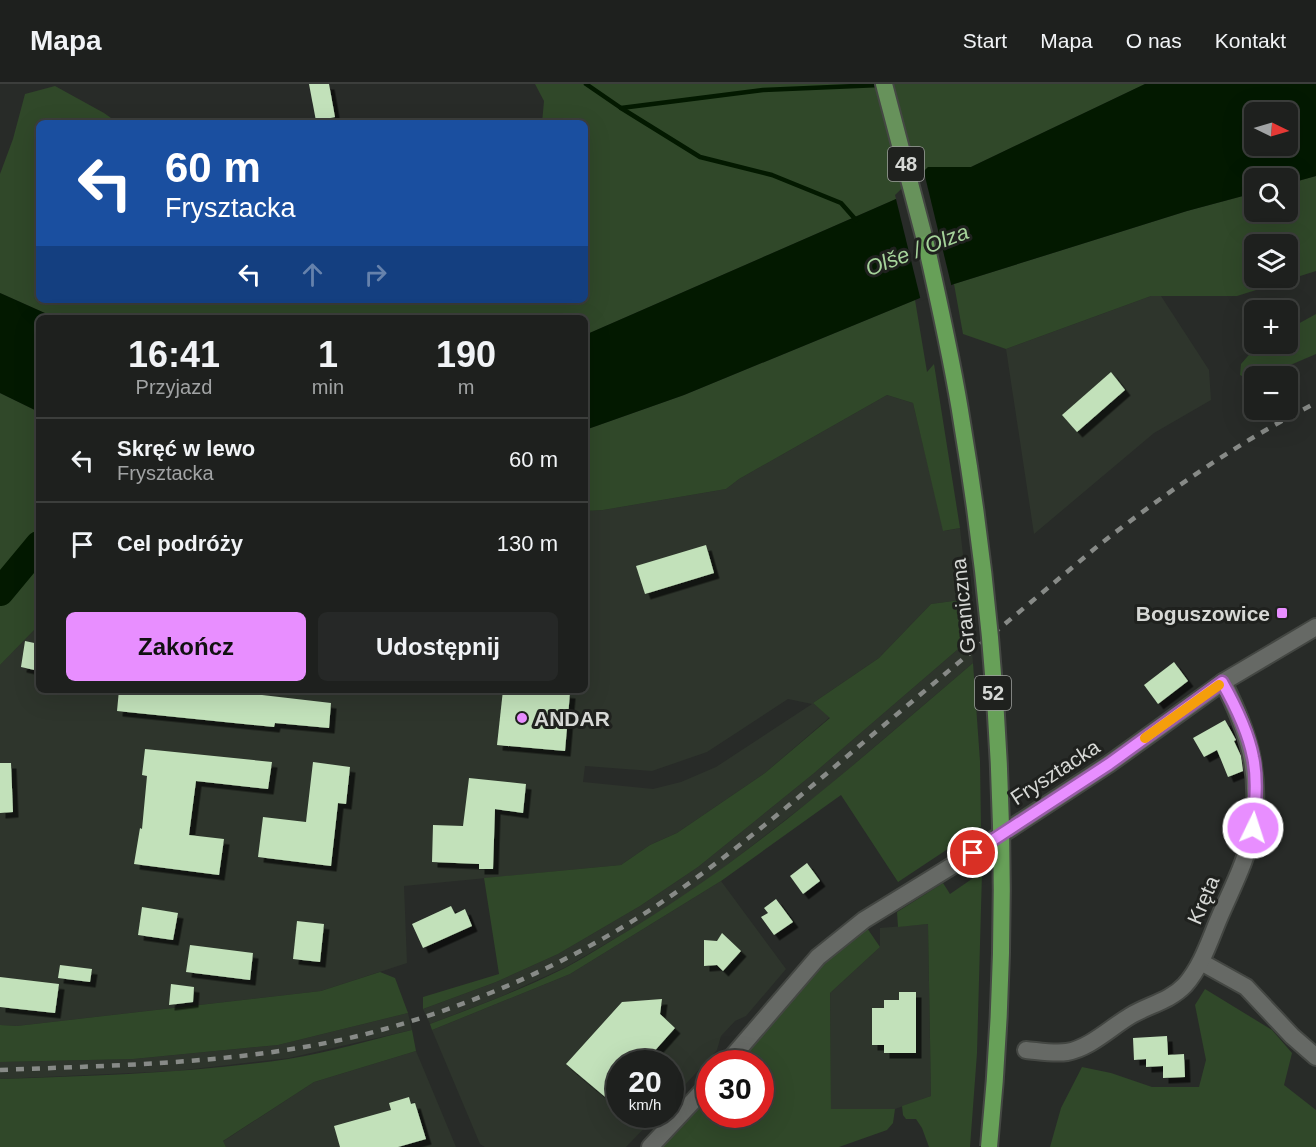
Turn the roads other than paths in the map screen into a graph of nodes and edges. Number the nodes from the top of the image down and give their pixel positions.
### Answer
1 (884, 84) edge
2 (926, 244) joint
3 (1316, 627) edge
4 (1222, 682) junction
5 (1201, 962) junction
6 (738, 1050) edge
7 (1026, 1050) dead end
8 (1316, 1057) edge
9 (696, 1098) edge
10 (650, 1147) edge
11 (989, 1147) edge

1 - 2 main road, 48
2 - 11 highway, Graniczna / 52, bridge
3 - 4 street, Frysztacka
4 - 5 street, Kręta
4 - 6 street, Frysztacka
5 - 7 street, Kręta
5 - 8 street
9 - 10 street

